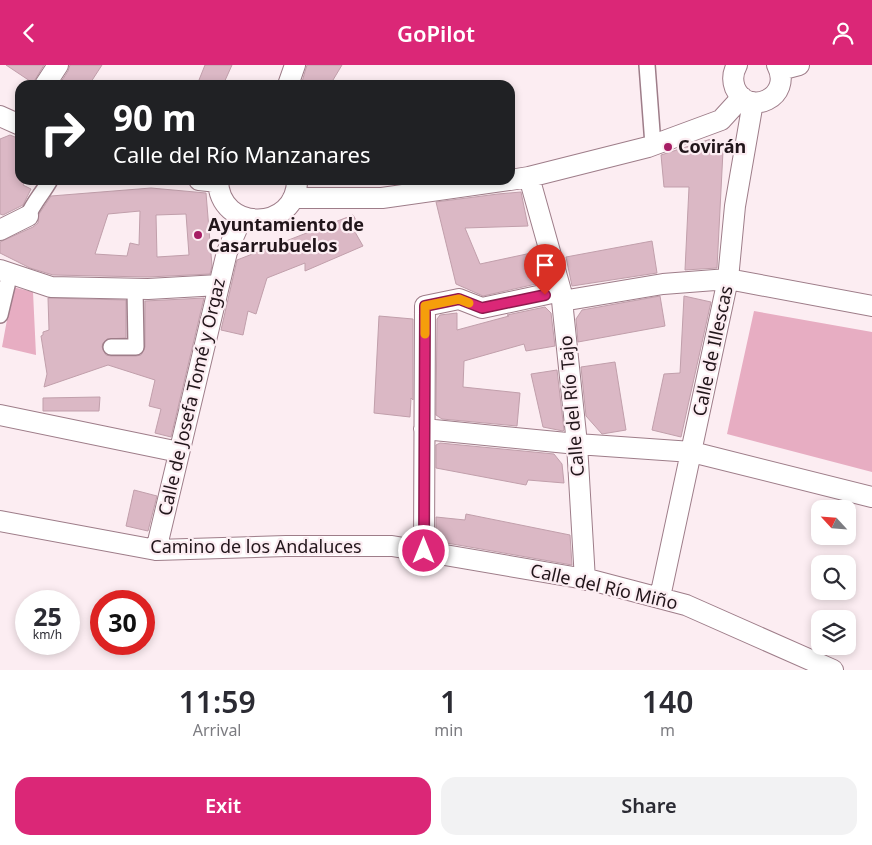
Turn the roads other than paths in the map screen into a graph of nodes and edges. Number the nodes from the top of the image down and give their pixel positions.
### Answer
1 (58, 65) edge
2 (295, 65) edge
3 (647, 65) edge
4 (737, 65) edge
5 (785, 67) edge
6 (48, 80) edge
7 (290, 80) edge
8 (747, 100) junction
9 (0, 116) edge
10 (15, 122) edge
11 (653, 145) junction
12 (516, 179) edge
13 (47, 185) edge
14 (215, 185) edge
15 (476, 185) edge
16 (295, 189) edge
17 (28, 216) joint
18 (242, 217) junction
19 (0, 230) edge
20 (5, 271) edge
21 (728, 279) junction
22 (219, 285) junction
23 (135, 289) junction
24 (561, 296) junction
25 (872, 306) edge
26 (0, 315) edge
27 (111, 347) dead end
28 (0, 415) edge
29 (424, 429) junction
30 (577, 444) junction
31 (179, 452) junction
32 (692, 452) junction
33 (872, 497) edge
34 (0, 521) edge
35 (156, 550) junction
36 (424, 551) junction
37 (585, 579) junction
38 (660, 597) junction
39 (833, 670) edge

1 - 6 street
2 - 7 street
3 - 11 street
4 - 8 street
5 - 8 street
8 - 11 street
8 - 21 street, Calle de Illescas
9 - 10 street
11 - 12 street
12 - 24 street, Calle del Río Tajo
13 - 17 street
14 - 18 street
15 - 16 street
16 - 18 street
17 - 19 street
18 - 22 street, Calle de Josefa Tomé y Orgaz
20 - 23 street
20 - 26 street
21 - 24 street
21 - 25 street
21 - 32 street, Calle de Illescas
22 - 23 street
22 - 31 street, Calle de Josefa Tomé y Orgaz
23 - 27 street
24 - 29 street
24 - 30 street, Calle del Río Tajo
28 - 31 street
29 - 30 street
29 - 36 street
30 - 32 street
30 - 37 street, Calle del Río Tajo
31 - 35 street, Calle de Josefa Tomé y Orgaz
32 - 33 street
32 - 38 street, Calle de Illescas
34 - 35 street, Camino de los Andaluces
35 - 36 street, Camino de los Andaluces
36 - 37 street, Calle del Río Miño
37 - 38 street, Calle del Río Miño
38 - 39 street, Calle del Río Miño

